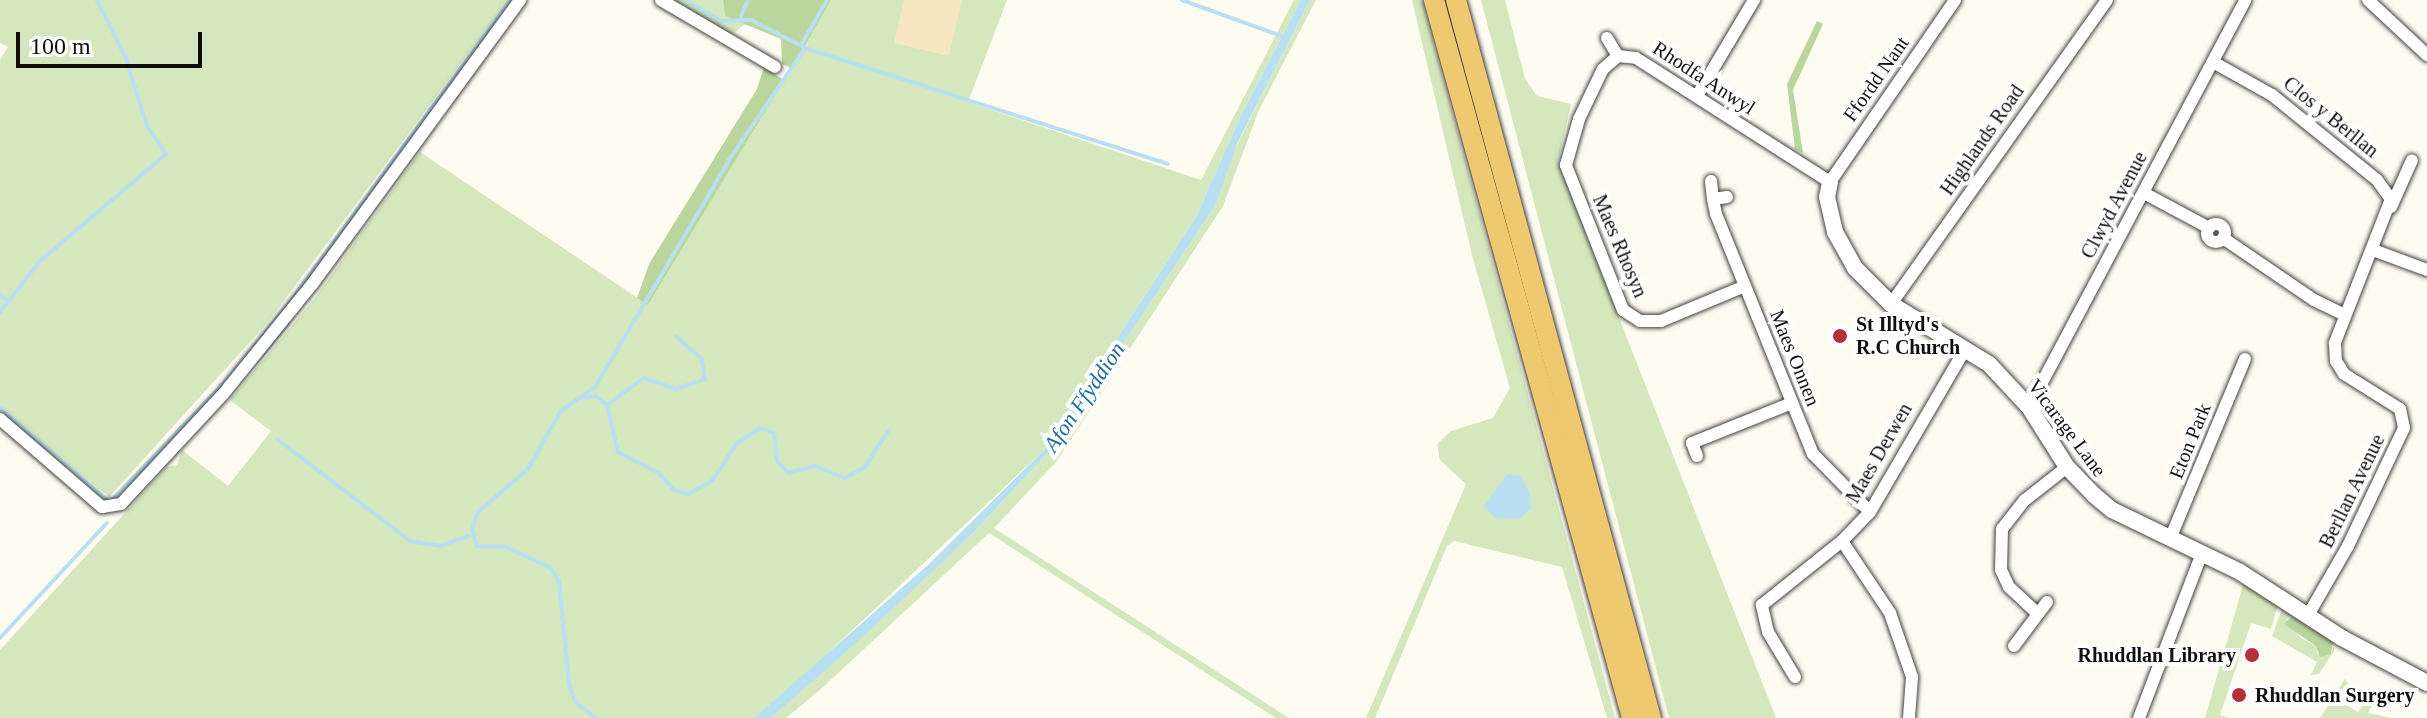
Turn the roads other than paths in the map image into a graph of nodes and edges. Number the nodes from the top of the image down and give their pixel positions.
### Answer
1 (520, 0) edge
2 (661, 0) edge
3 (1434, 0) edge
4 (1456, 0) edge
5 (1754, 0) edge
6 (1955, 0) edge
7 (2107, 0) edge
8 (2245, 0) edge
9 (2368, 0) edge
10 (1607, 38) dead end
11 (2427, 55) edge
12 (1618, 56) junction
13 (2213, 62) junction
14 (775, 67) dead end
15 (1697, 96) junction
16 (1579, 119) joint
17 (2412, 160) dead end
18 (1711, 181) dead end
19 (1830, 182) junction
20 (2144, 193) junction
21 (1727, 197) dead end
22 (1713, 199) junction
23 (2390, 210) junction
24 (2373, 250) junction
25 (2427, 270) edge
26 (1745, 286) junction
27 (1891, 304) junction
28 (2345, 315) junction
29 (1966, 348) junction
30 (2245, 359) dead end
31 (1792, 403) junction
32 (2029, 407) junction
33 (0, 419) edge
34 (1692, 443) junction
35 (1678, 448) dead end
36 (1697, 456) dead end
37 (2067, 467) junction
38 (1870, 512) junction
39 (2170, 539) junction
40 (1842, 541) junction
41 (2202, 553) junction
42 (2047, 602) dead end
43 (2038, 614) junction
44 (2307, 617) junction
45 (2014, 646) dead end
46 (1795, 677) dead end
47 (2427, 683) edge
48 (1632, 718) edge
49 (1651, 718) edge
50 (1909, 718) edge
51 (2139, 718) edge

1 - 33 street
2 - 14 street
3 - 48 main road
4 - 49 main road
5 - 15 street
6 - 19 street, Ffordd Nant
7 - 27 street, Highlands Road
8 - 13 street, Clwyd Avenue
9 - 11 street
10 - 12 street
12 - 15 street, Rhodfa Anwyl
12 - 16 street, Rhodfa Anwyl
13 - 20 street, Clwyd Avenue
13 - 23 street, Clos y Berllan
15 - 19 street, Rhodfa Anwyl
16 - 26 street, Maes Rhosyn
17 - 23 street
18 - 22 street, Maes Onnen
19 - 27 street, Vicarage Lane
20 - 28 street
20 - 32 street, Clwyd Avenue
21 - 22 street
22 - 26 street, Maes Onnen
23 - 24 street, Berllan Avenue
24 - 25 street
24 - 28 street, Berllan Avenue
26 - 31 street, Maes Onnen
27 - 29 street, Vicarage Lane
28 - 44 street, Berllan Avenue
29 - 32 street, Vicarage Lane
29 - 38 street, Maes Derwen
30 - 39 street, Eton Park
31 - 34 street
31 - 38 street, Maes Onnen
32 - 37 street, Vicarage Lane
34 - 35 street
34 - 36 street
37 - 39 street, Vicarage Lane
37 - 43 street
38 - 40 street, Maes Derwen
39 - 41 street, Vicarage Lane
40 - 46 street, Maes Derwen
40 - 50 street
41 - 44 street, Vicarage Lane
41 - 51 street
42 - 43 street
43 - 45 street
44 - 47 street, Vicarage Lane

